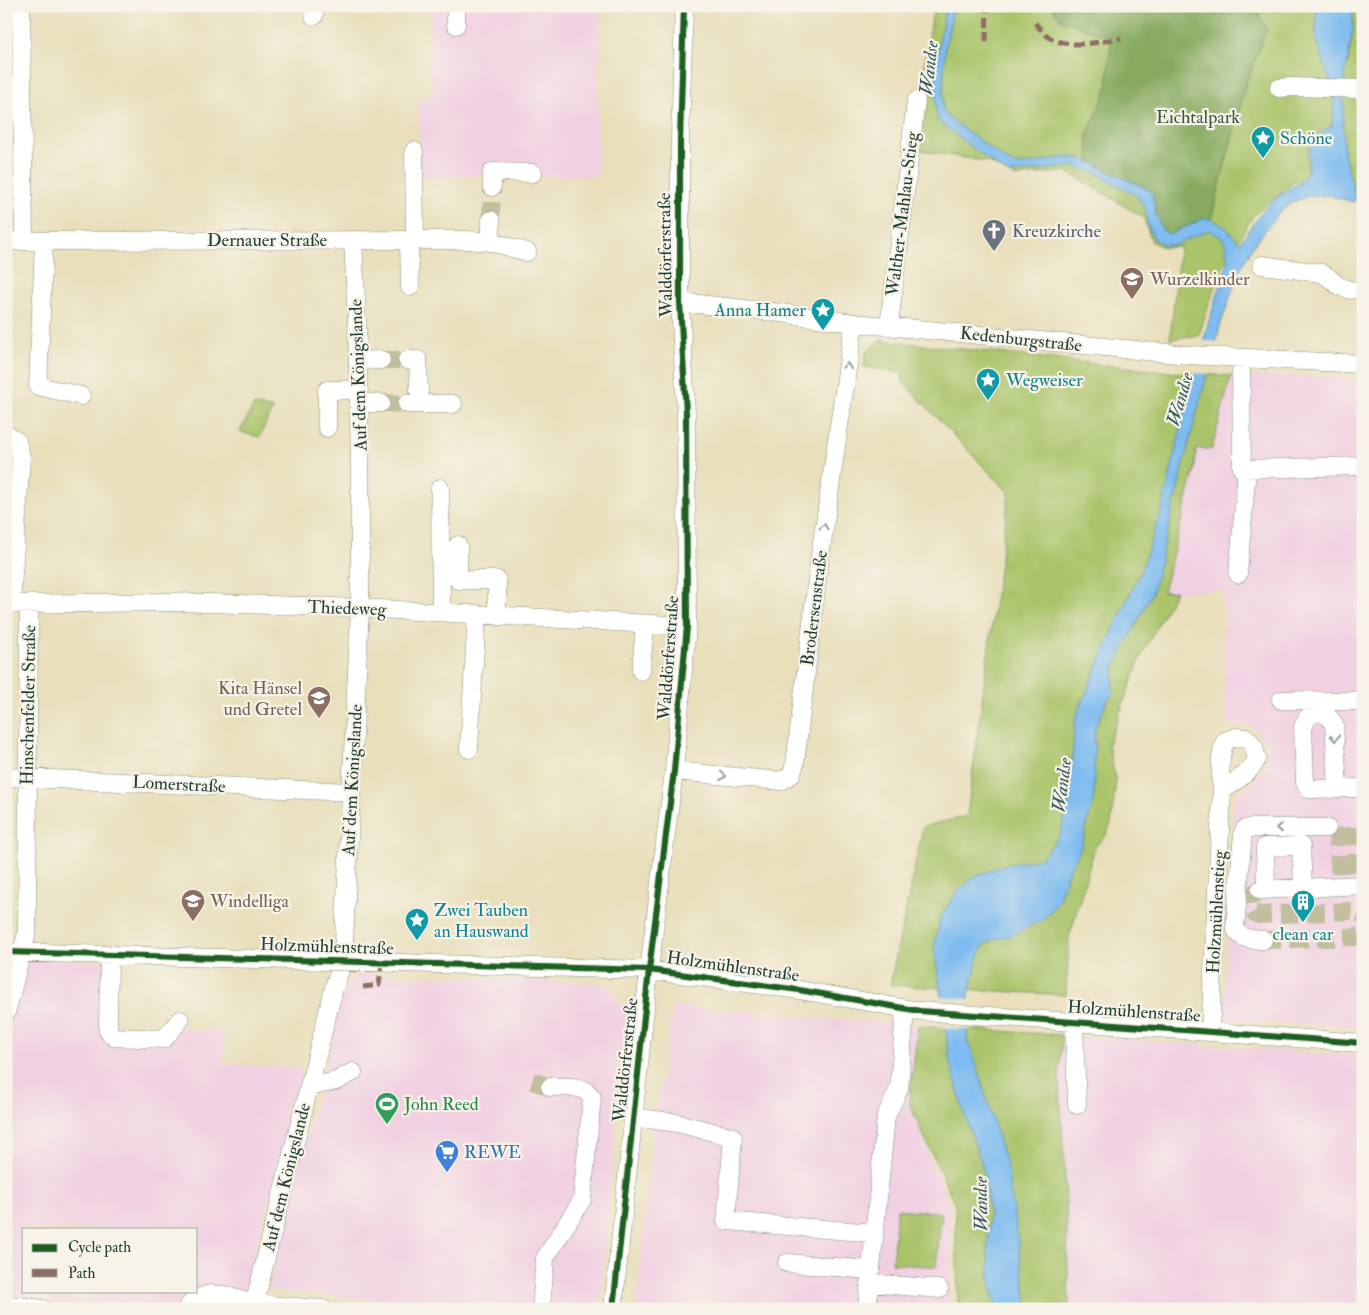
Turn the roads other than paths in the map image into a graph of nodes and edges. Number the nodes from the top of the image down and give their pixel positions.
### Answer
1 (21, 6) edge
2 (456, 6) edge
3 (684, 6) edge
4 (456, 25) dead end
5 (1279, 88) dead end
6 (1355, 89) edge
7 (916, 101) dead end
8 (414, 151) dead end
9 (533, 173) dead end
10 (492, 187) tunnel mouth
11 (491, 220) tunnel mouth
12 (353, 240) junction
13 (412, 240) junction
14 (15, 241) edge
15 (44, 241) junction
16 (491, 242) junction
17 (527, 252) dead end
18 (1262, 265) dead end
19 (410, 287) dead end
20 (1351, 290) dead end
21 (680, 302) junction
22 (854, 323) junction
23 (889, 326) junction
24 (1241, 359) junction
25 (358, 360) junction
26 (381, 360) tunnel mouth
27 (407, 360) dead end
28 (1363, 364) edge
29 (81, 396) dead end
30 (359, 397) junction
31 (381, 404) tunnel mouth
32 (453, 404) dead end
33 (327, 428) dead end
34 (6, 434) edge
35 (1363, 466) edge
36 (1247, 469) junction
37 (440, 488) dead end
38 (458, 545) dead end
39 (1238, 574) dead end
40 (8, 604) edge
41 (29, 604) junction
42 (360, 608) junction
43 (441, 612) junction
44 (472, 614) junction
45 (496, 616) junction
46 (645, 624) junction
47 (687, 626) junction
48 (465, 654) dead end
49 (641, 671) dead end
50 (1280, 700) dead end
51 (1363, 700) edge
52 (469, 749) dead end
53 (674, 771) junction
54 (6, 777) edge
55 (27, 777) junction
56 (1363, 788) edge
57 (1338, 789) junction
58 (1222, 791) dead end
59 (351, 792) junction
60 (1328, 828) dead end
61 (1347, 883) edge
62 (1303, 887) junction
63 (1263, 940) tunnel mouth
64 (14, 952) edge
65 (109, 955) junction
66 (343, 962) junction
67 (649, 970) junction
68 (905, 1009) junction
69 (6, 1013) edge
70 (180, 1020) dead end
71 (1074, 1022) junction
72 (1210, 1032) junction
73 (1363, 1043) edge
74 (352, 1072) dead end
75 (550, 1086) tunnel mouth
76 (309, 1087) junction
77 (1077, 1105) dead end
78 (634, 1117) junction
79 (874, 1233) junction
80 (787, 1263) dead end
81 (870, 1276) junction
82 (940, 1289) dead end
83 (11, 1305) dead end
84 (253, 1306) edge
85 (42, 1309) edge
86 (186, 1309) edge
87 (323, 1309) edge
88 (541, 1309) edge
89 (613, 1309) edge
90 (867, 1309) edge

1 - 14 street
2 - 4 street
3 - 21 street, Walddörferstraße
5 - 6 street
7 - 23 street, Walther-Mahlau-Stieg
8 - 13 street
9 - 10 street
11 - 16 street
12 - 13 street, Dernauer Straße
12 - 15 street, Dernauer Straße
12 - 25 street, Auf dem Königslande
13 - 16 street, Dernauer Straße
13 - 19 street
14 - 15 street, Dernauer Straße
15 - 29 street
16 - 17 street, Dernauer Straße
18 - 20 street
21 - 22 street, Kedenburgstraße
21 - 47 street, Walddörferstraße
22 - 23 street, Kedenburgstraße
53 -> 22 street, Brodersenstraße
23 - 24 street, Kedenburgstraße
24 - 28 street, Kedenburgstraße
24 - 36 street
25 - 26 street
25 - 30 street, Auf dem Königslande
27 - 32 street
30 - 31 street
30 - 33 street
30 - 42 street, Auf dem Königslande
34 - 40 street
35 - 36 street
36 - 39 street
37 - 43 street
38 - 45 street
40 - 41 street, Thiedeweg
41 - 42 street, Thiedeweg
41 - 55 street, Hinschenfelder Straße
42 - 43 street, Thiedeweg
42 - 59 street, Auf dem Königslande
43 - 44 street, Thiedeweg
44 - 45 street, Thiedeweg
44 - 48 street
44 - 52 street
45 - 46 street, Thiedeweg
46 - 47 street, Thiedeweg
46 - 49 street
47 - 53 street, Walddörferstraße
50 - 51 street
53 - 67 street, Walddörferstraße
54 - 55 street, Lomerstraße
55 - 59 street, Lomerstraße
55 - 64 street, Hinschenfelder Straße
56 - 57 street
57 -> 57 street
58 - 72 street, Holzmühlenstieg
59 - 66 street, Auf dem Königslande
60 -> 63 street
61 - 62 street
62 - 62 street
64 - 65 street, Holzmühlenstraße
64 - 69 street, Hinschenfelder Straße
65 - 66 street, Holzmühlenstraße
65 - 70 street
66 - 67 street, Holzmühlenstraße
66 - 76 street, Auf dem Königslande
67 - 68 street, Holzmühlenstraße
67 - 78 street, Walddörferstraße
68 - 71 street, Holzmühlenstraße
68 - 79 street
71 - 72 street, Holzmühlenstraße
71 - 77 street
72 - 73 street, Holzmühlenstraße
74 - 76 street
75 - 88 street
76 - 84 street, Auf dem Königslande
78 - 79 street
78 - 89 street, Walddörferstraße
79 - 81 street
80 - 81 street
81 - 82 street
81 - 90 street
83 - 85 street
84 - 86 street
84 - 87 street

